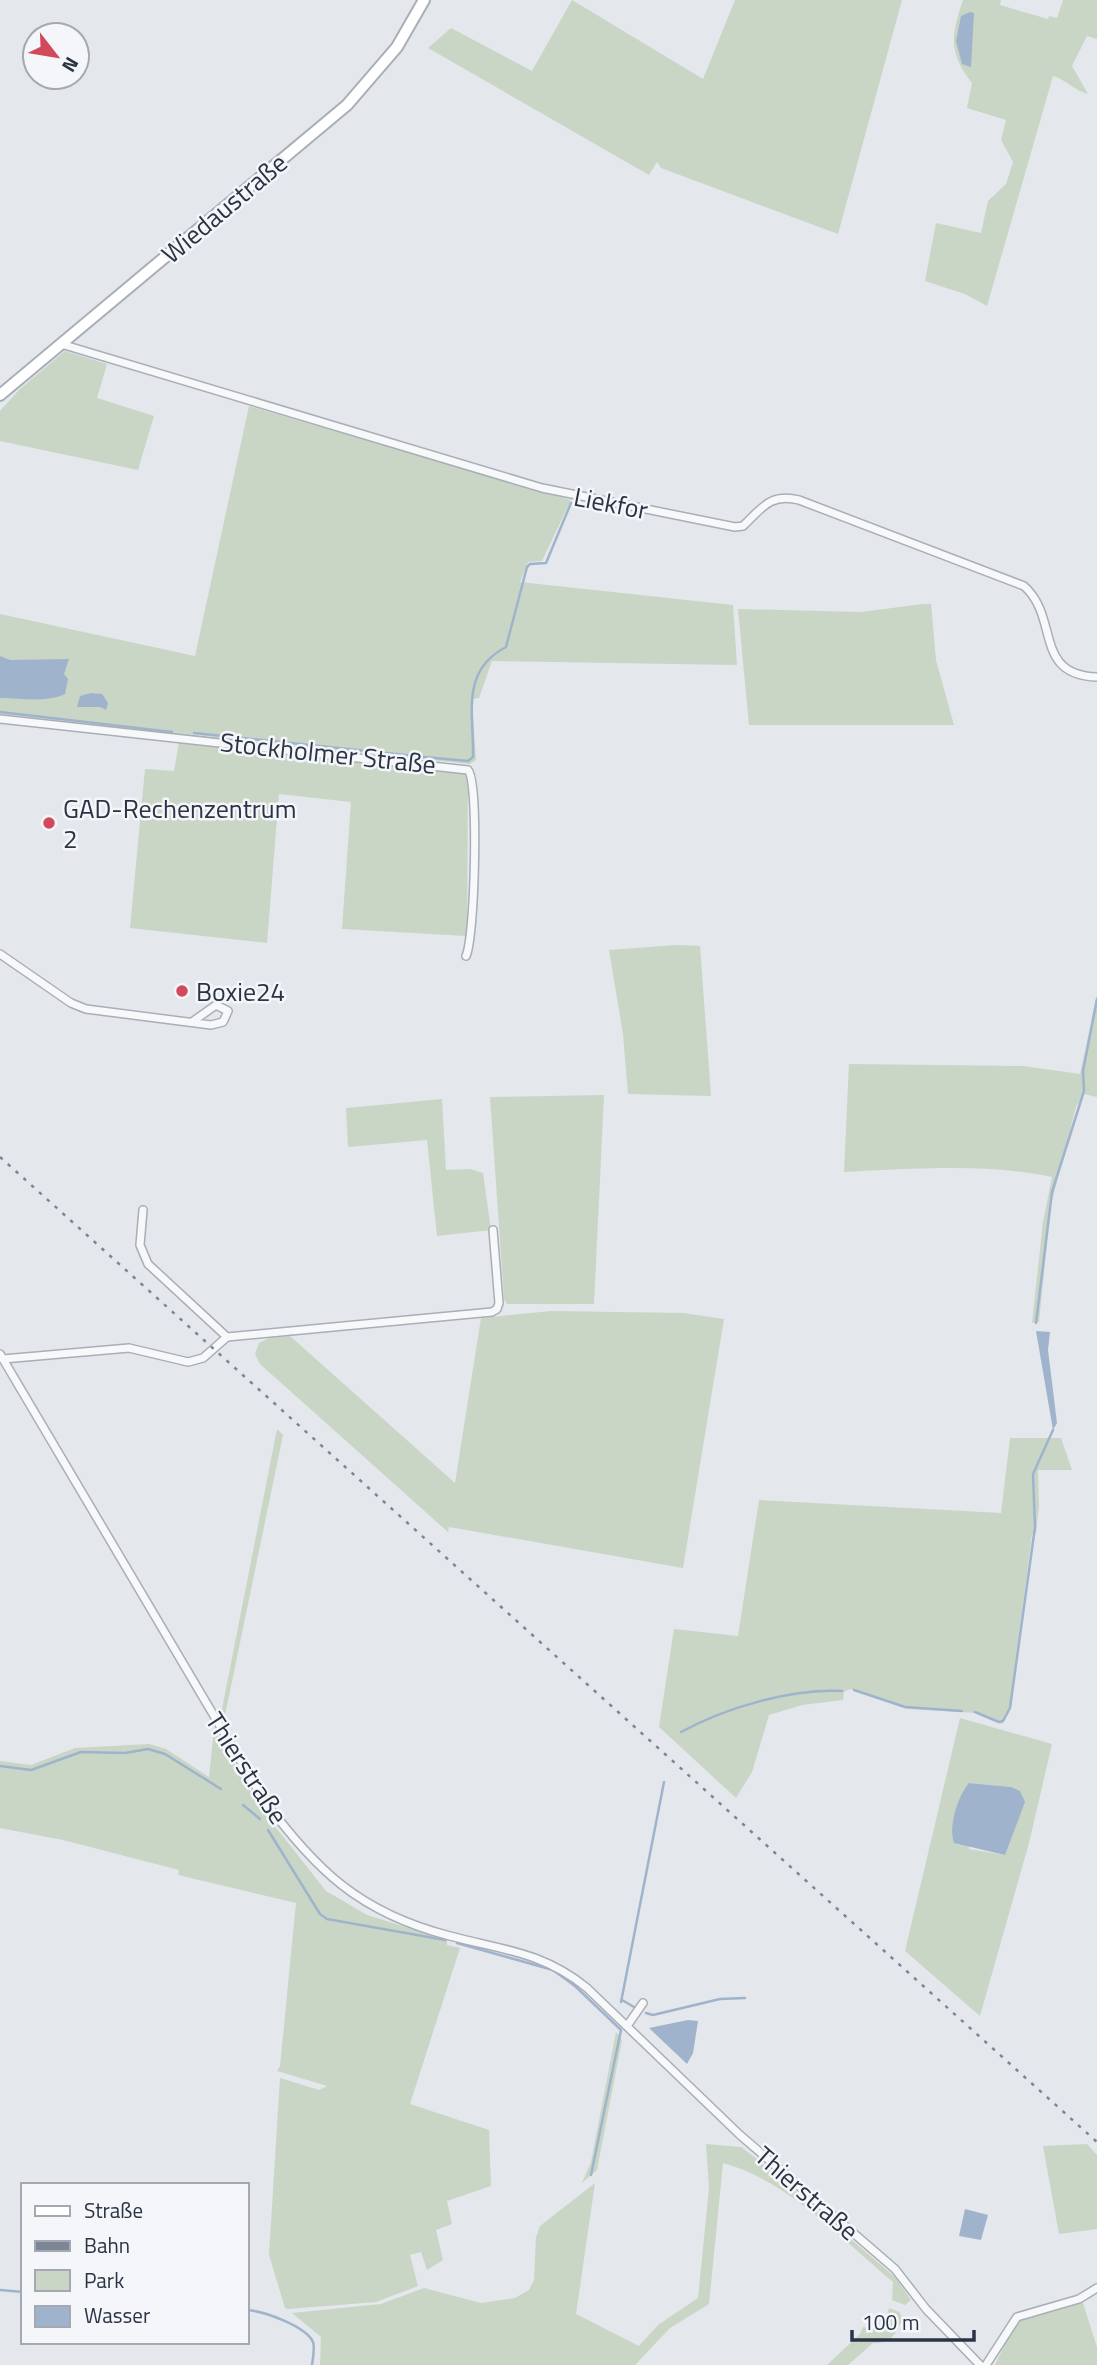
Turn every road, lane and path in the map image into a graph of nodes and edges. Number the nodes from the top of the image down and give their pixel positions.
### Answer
1 (424, 0) edge
2 (61, 344) junction
3 (0, 395) edge
4 (1097, 677) edge
5 (0, 719) edge
6 (0, 954) edge
7 (466, 956) dead end
8 (192, 1022) junction
9 (143, 1210) dead end
10 (494, 1230) dead end
11 (227, 1337) junction
12 (1, 1357) edge
13 (643, 2003) dead end
14 (627, 2026) junction
15 (1097, 2288) edge
16 (981, 2365) edge
17 (986, 2365) edge

1 - 2 main road, Wiedaustraße
2 - 3 main road, Wiedaustraße
2 - 4 street, Liekfor
5 - 7 street, Stockholmer Straße
6 - 8 street
8 - 8 street
9 - 11 street
10 - 11 street
11 - 12 street, Thierstraße
12 - 14 street, Thierstraße
13 - 14 street
14 - 16 street, Thierstraße
15 - 17 street

